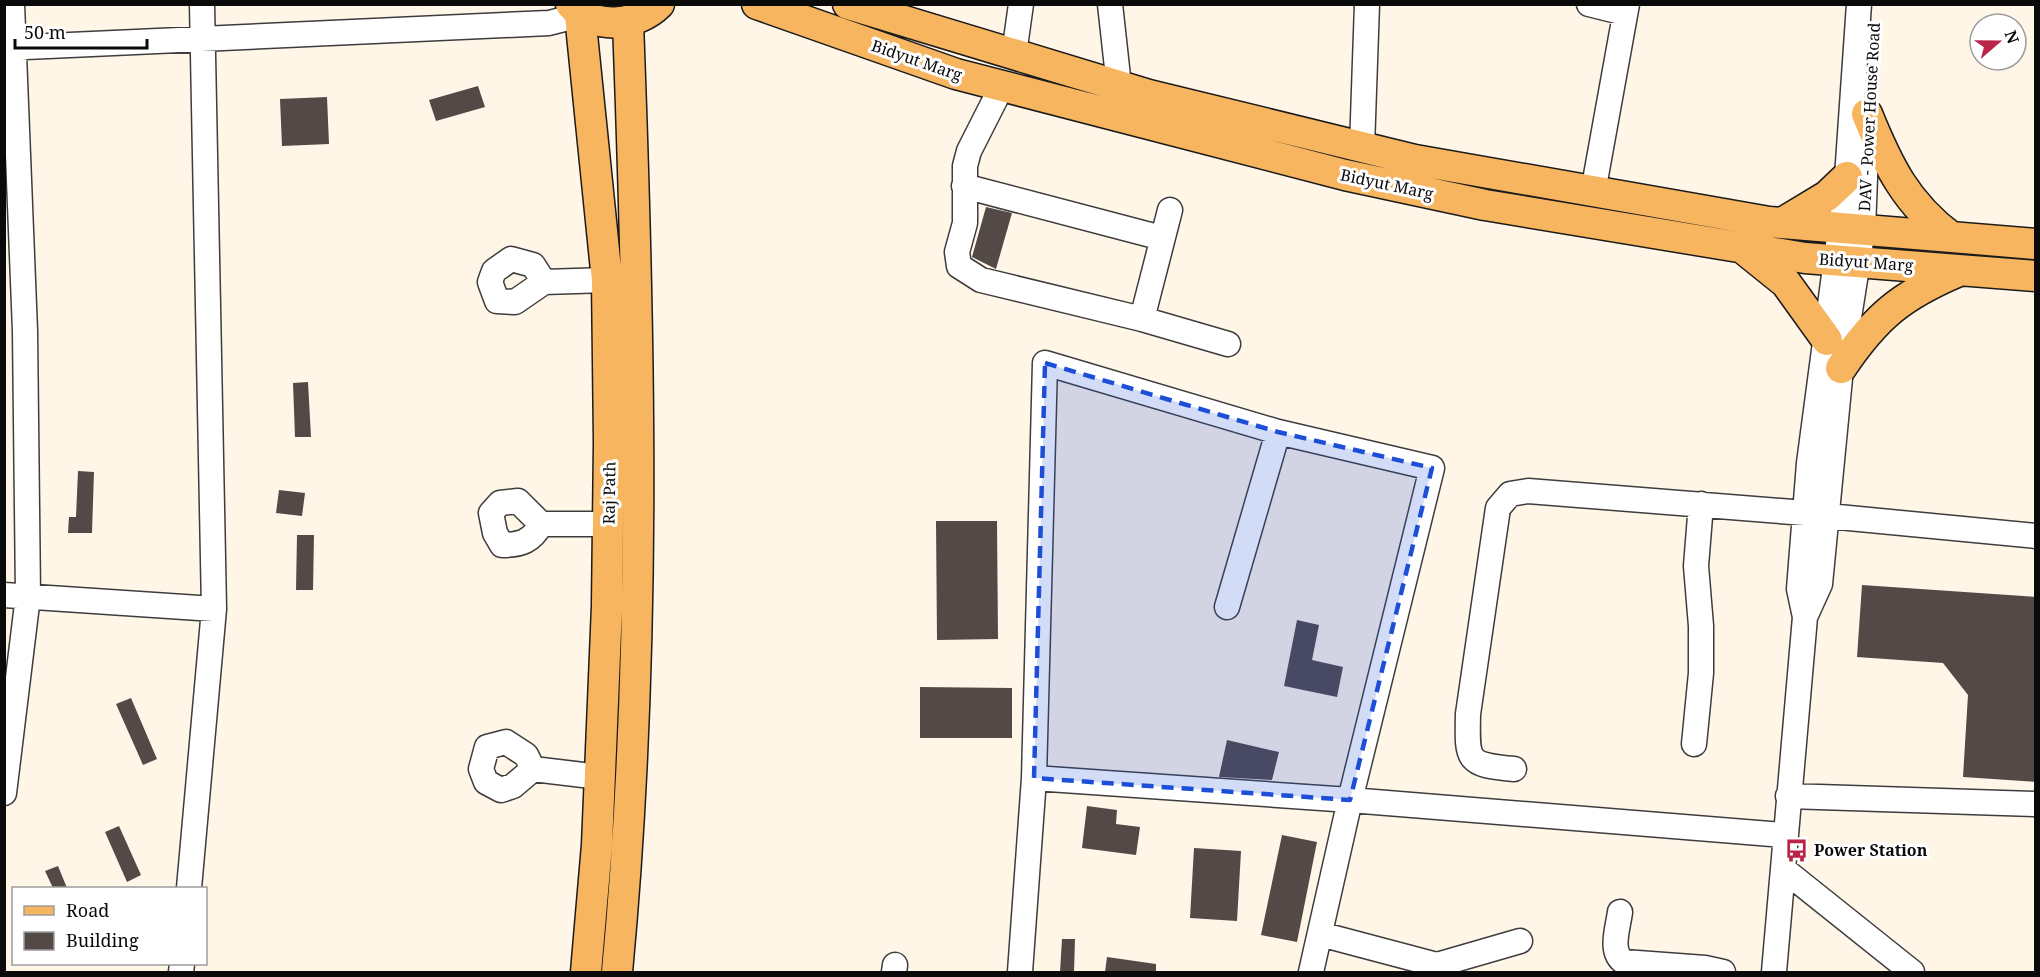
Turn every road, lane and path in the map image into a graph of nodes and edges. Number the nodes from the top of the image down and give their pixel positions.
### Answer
1 (12, 4) edge
2 (202, 4) edge
3 (659, 4) edge
4 (757, 4) edge
5 (848, 4) edge
6 (1021, 4) edge
7 (1110, 4) edge
8 (1367, 4) edge
9 (1589, 4) edge
10 (1858, 4) edge
11 (1875, 4) edge
12 (1626, 9) edge
13 (563, 12) edge
14 (916, 15) edge
15 (628, 23) junction
16 (205, 37) junction
17 (10, 48) edge
18 (1014, 54) junction
19 (1002, 86) junction
20 (1119, 86) junction
21 (1868, 114) junction
22 (1362, 147) junction
23 (1846, 177) junction
24 (964, 186) junction
25 (1593, 192) junction
26 (1170, 210) dead end
27 (1782, 223) junction
28 (1852, 228) junction
29 (1951, 237) junction
30 (1162, 238) junction
31 (2036, 244) edge
32 (1742, 248) junction
33 (1848, 260) junction
34 (1962, 270) junction
35 (2036, 276) edge
36 (607, 280) junction
37 (544, 282) dead end
38 (1142, 319) junction
39 (1827, 340) junction
40 (1228, 344) dead end
41 (1841, 368) junction
42 (1278, 432) junction
43 (1701, 504) junction
44 (1816, 514) junction
45 (541, 524) dead end
46 (608, 524) junction
47 (2036, 536) edge
48 (16, 595) edge
49 (1227, 607) dead end
50 (214, 609) junction
51 (1694, 744) dead end
52 (533, 769) dead end
53 (1514, 769) dead end
54 (600, 777) junction
55 (1034, 778) junction
56 (4, 793) edge
57 (1788, 796) junction
58 (1350, 801) junction
59 (2036, 804) edge
60 (1784, 835) junction
61 (1783, 869) junction
62 (189, 887) edge
63 (1620, 912) dead end
64 (1320, 934) junction
65 (1520, 941) dead end
66 (586, 972) edge
67 (617, 972) edge
68 (1020, 972) edge
69 (1311, 972) edge
70 (1723, 972) edge
71 (1774, 972) edge
72 (1912, 972) edge

1 - 17 street
2 - 16 street
3 - 15 main road
4 - 19 main road, Bidyut Marg
5 - 14 main road, Bidyut Marg
6 - 18 street
7 - 20 street
8 - 22 street
9 - 12 street
10 - 23 street, DAV - Power House Road
11 - 21 street, DAV - Power House Road
12 - 25 street
13 - 15 main road
13 - 16 street
13 - 36 main road, Raj Path
14 - 18 main road, Bidyut Marg
15 - 67 main road, Raj Path
16 - 17 street
16 - 50 street
17 - 48 street
18 - 20 main road, Bidyut Marg
19 - 24 street
19 - 32 main road, Bidyut Marg
20 - 22 main road, Bidyut Marg
21 - 28 street, DAV - Power House Road
21 - 29 main road
22 - 25 main road, Bidyut Marg
23 - 27 main road
23 - 28 street, DAV - Power House Road
24 - 30 street
24 - 38 street
25 - 27 main road, Bidyut Marg
26 - 30 street
27 - 28 main road, Bidyut Marg
28 - 29 main road, Bidyut Marg
28 - 33 street
29 - 31 main road, Bidyut Marg
30 - 38 street
32 - 33 main road, Bidyut Marg
32 - 39 main road
33 - 34 main road, Bidyut Marg
33 - 39 street
33 - 41 street
34 - 35 main road, Bidyut Marg
34 - 41 main road
36 - 37 street
36 - 46 main road, Raj Path
38 - 40 street
39 - 44 street
41 - 44 street
42 - 49 street
42 - 55 street
42 - 58 street
43 - 44 street
43 - 51 street
43 - 53 street
44 - 47 street
44 - 57 street
45 - 46 street
46 - 54 main road, Raj Path
48 - 50 street
48 - 56 street
50 - 62 street
52 - 54 street
54 - 66 main road, Raj Path
55 - 58 street
55 - 68 street
57 - 59 street
57 - 60 street
58 - 60 street
58 - 64 street
60 - 61 street
61 - 71 street
61 - 72 street
63 - 70 street
64 - 65 street
64 - 69 street

